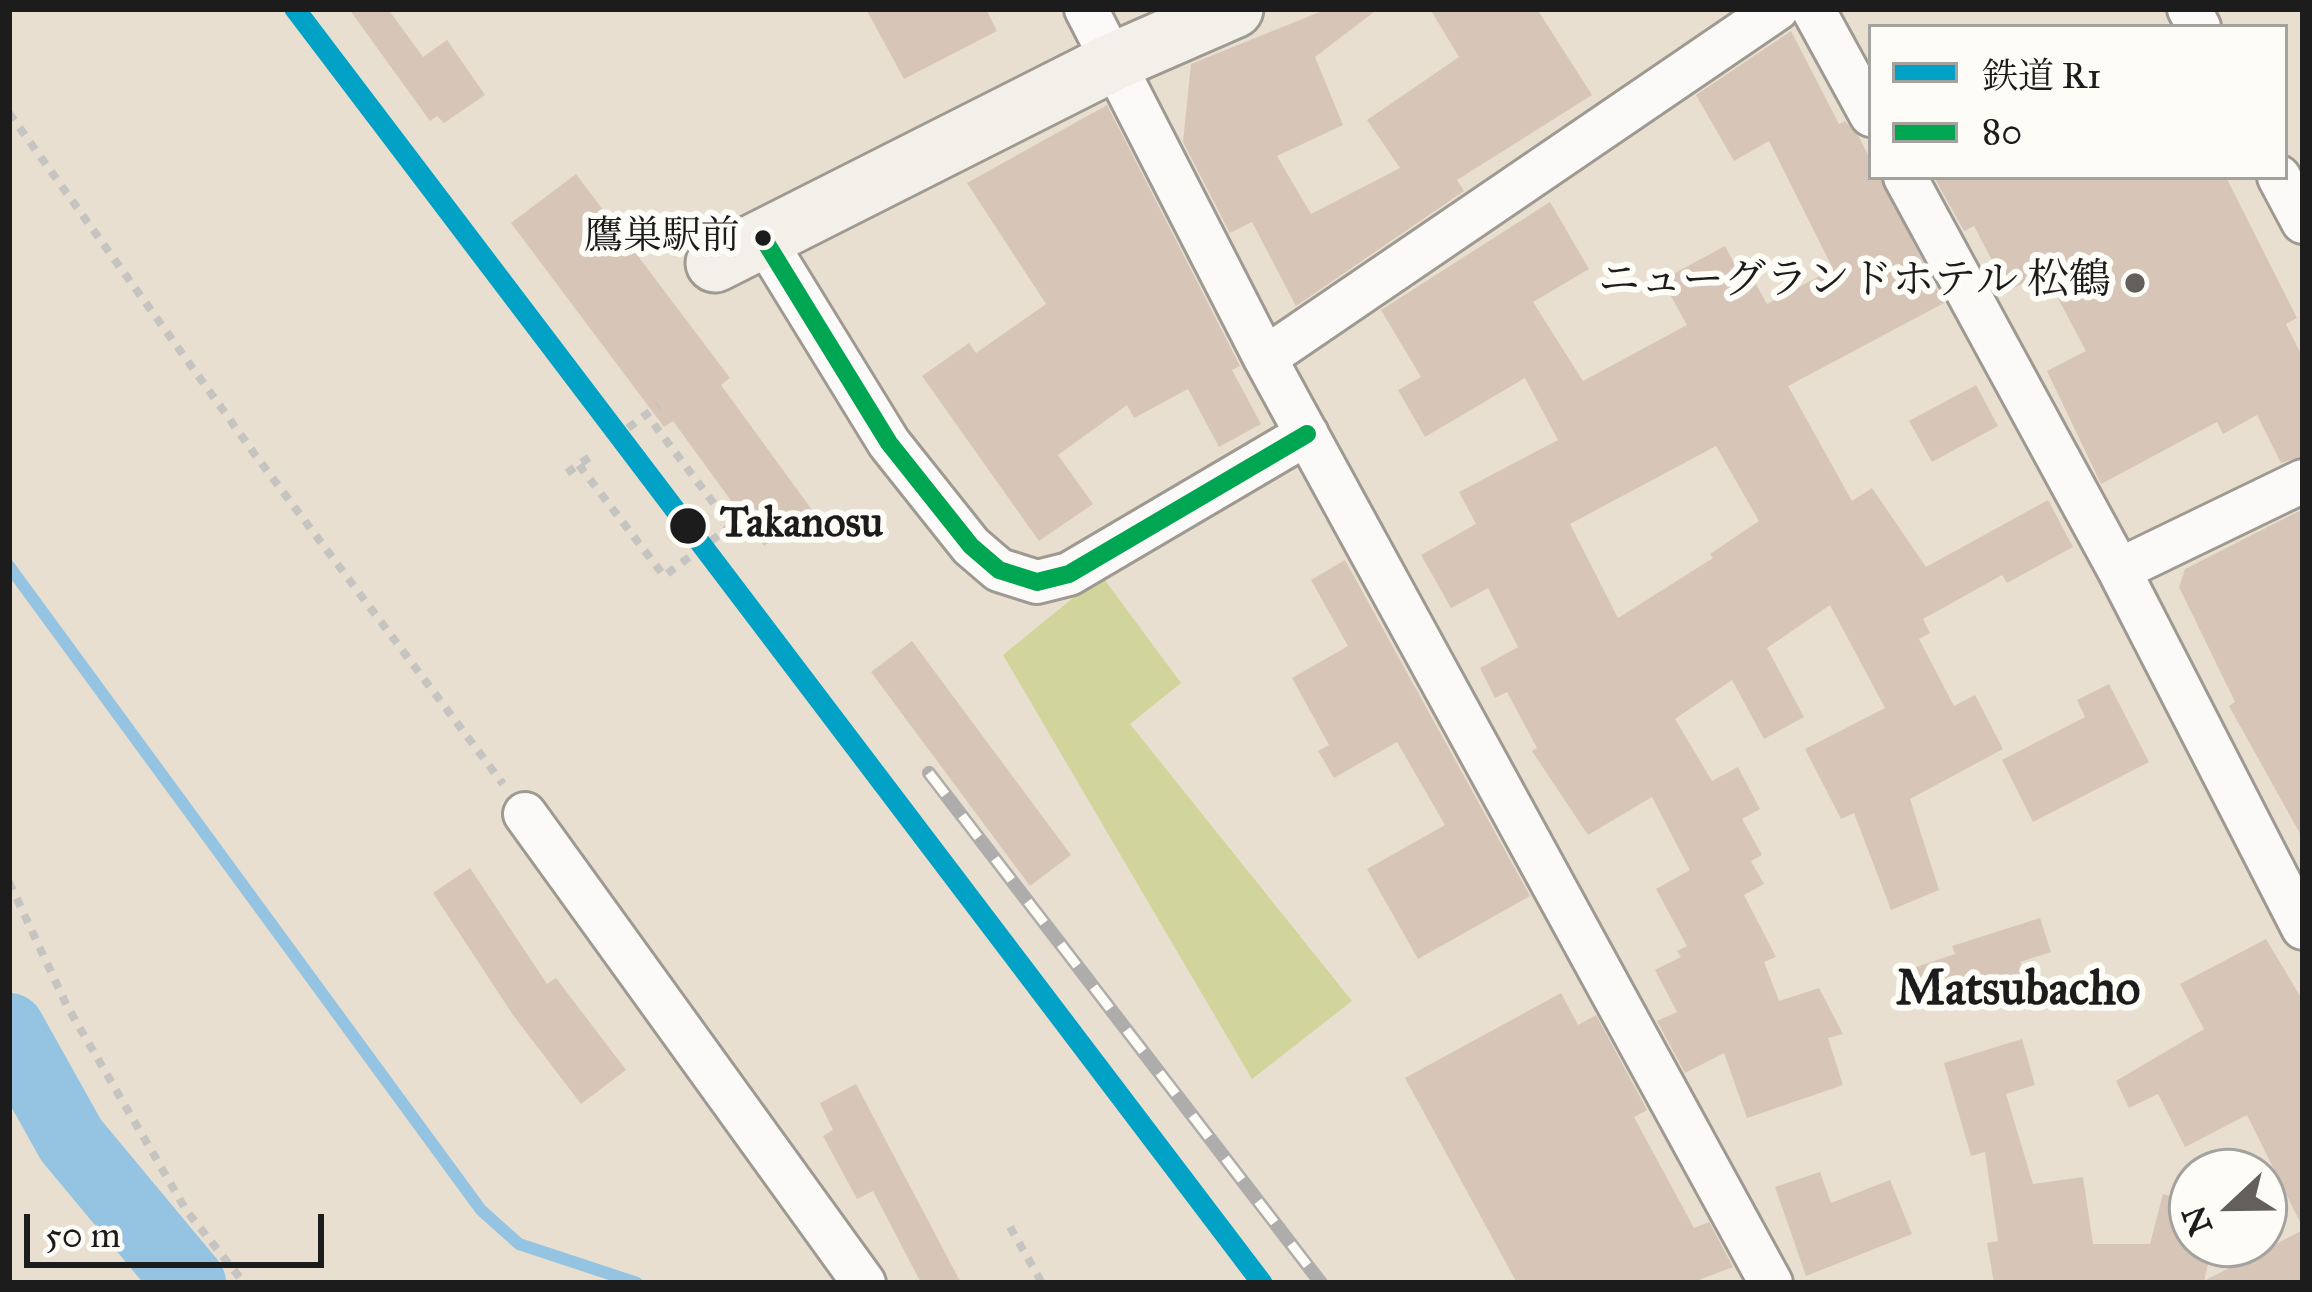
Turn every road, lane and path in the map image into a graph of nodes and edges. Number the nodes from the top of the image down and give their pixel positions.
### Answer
1 (1086, 9) edge
2 (1234, 9) edge
3 (1777, 9) edge
4 (1813, 9) edge
5 (1114, 61) junction
6 (1868, 110) edge
7 (9, 113) edge
8 (1907, 180) edge
9 (2281, 180) edge
10 (2303, 222) edge
11 (739, 250) joint
12 (1264, 358) junction
13 (659, 405) dead end
14 (646, 415) junction
15 (628, 428) dead end
16 (1307, 434) junction
17 (594, 454) dead end
18 (579, 465) junction
19 (567, 473) dead end
20 (2303, 482) edge
21 (2119, 570) junction
22 (525, 814) joint
23 (9, 882) edge
24 (2303, 928) edge
25 (1010, 1227) dead end
26 (244, 1283) edge
27 (864, 1283) edge
28 (1042, 1283) edge
29 (1772, 1283) edge

1 - 5 street
2 - 5 street
3 - 12 street
4 - 6 street
5 - 11 street
5 - 12 street
7 - 22 path
8 - 21 street
9 - 10 street
11 - 16 street
12 - 16 street
13 - 14 path
14 - 15 path
14 - 18 path
16 - 29 street
17 - 18 path
18 - 19 path
20 - 21 street
21 - 24 street
22 - 27 street
23 - 26 path
25 - 28 path

